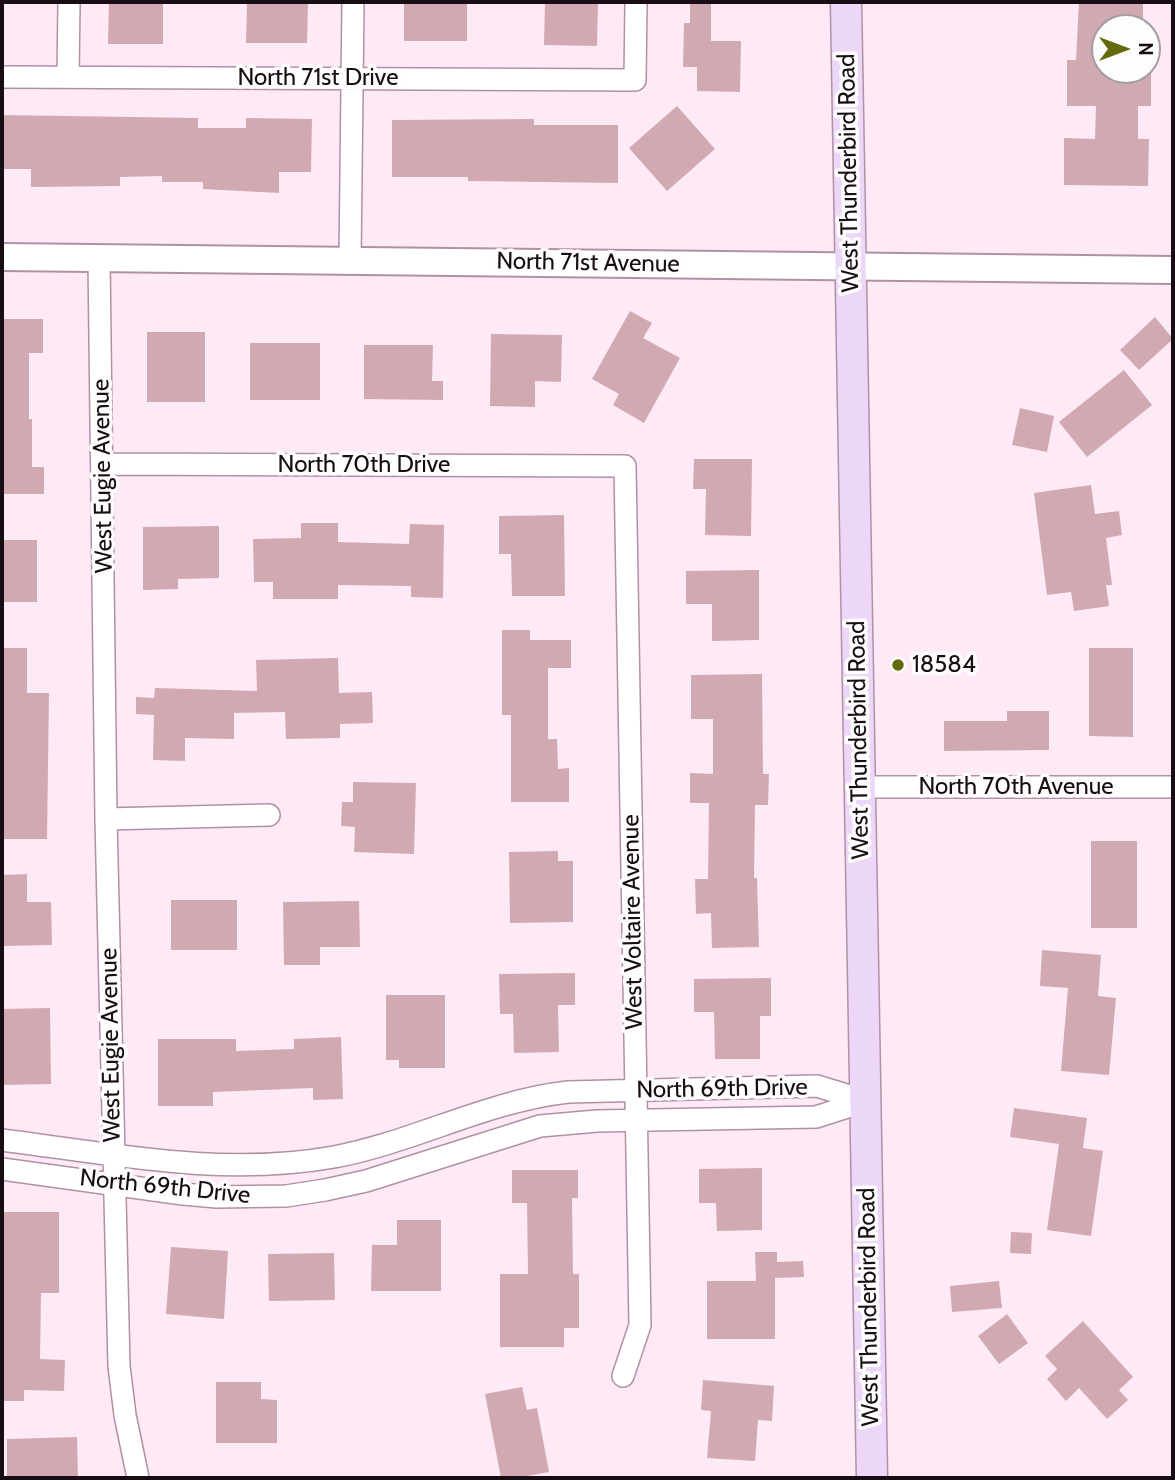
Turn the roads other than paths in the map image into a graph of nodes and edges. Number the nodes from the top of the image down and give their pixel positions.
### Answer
1 (69, 2) edge
2 (353, 2) edge
3 (636, 2) edge
4 (846, 2) edge
5 (2, 77) edge
6 (68, 77) junction
7 (352, 79) junction
8 (2, 257) edge
9 (99, 258) junction
10 (350, 260) junction
11 (851, 266) junction
12 (1173, 270) edge
13 (103, 464) junction
14 (625, 466) joint
15 (859, 787) junction
16 (1173, 787) edge
17 (269, 815) dead end
18 (106, 819) junction
19 (636, 1092) junction
20 (866, 1101) junction
21 (637, 1121) junction
22 (2, 1140) edge
23 (355, 1152) junction
24 (113, 1156) junction
25 (2, 1169) edge
26 (362, 1181) junction
27 (114, 1185) junction
28 (623, 1376) dead end
29 (138, 1478) edge
30 (872, 1478) edge

1 - 6 street
2 - 7 street
3 - 7 street, North 71st Drive
4 - 11 main road, West Thunderbird Road
5 - 6 street, North 71st Drive
6 - 7 street, North 71st Drive
7 - 10 street
8 - 9 street, North 71st Avenue
9 - 10 street, North 71st Avenue
9 - 13 street, West Eugie Avenue
10 - 11 street, North 71st Avenue
11 - 12 street, North 71st Avenue
11 - 15 main road, West Thunderbird Road
13 - 14 street, North 70th Drive
13 - 18 street, West Eugie Avenue
14 - 19 street, West Voltaire Avenue
15 - 16 street, North 70th Avenue
15 - 20 main road, West Thunderbird Road
17 - 18 street
18 - 24 street, West Eugie Avenue
19 - 20 street, North 69th Drive
19 - 21 street, West Voltaire Avenue
19 - 23 street, North 69th Drive
20 - 21 street, North 69th Drive
20 - 30 main road, West Thunderbird Road
21 - 26 street, North 69th Drive
21 - 28 street, West Voltaire Avenue
22 - 24 street, North 69th Drive
23 - 24 street, North 69th Drive
23 - 26 street
24 - 27 street, West Eugie Avenue
25 - 27 street, North 69th Drive
26 - 27 street, North 69th Drive
27 - 29 street, West Eugie Avenue

